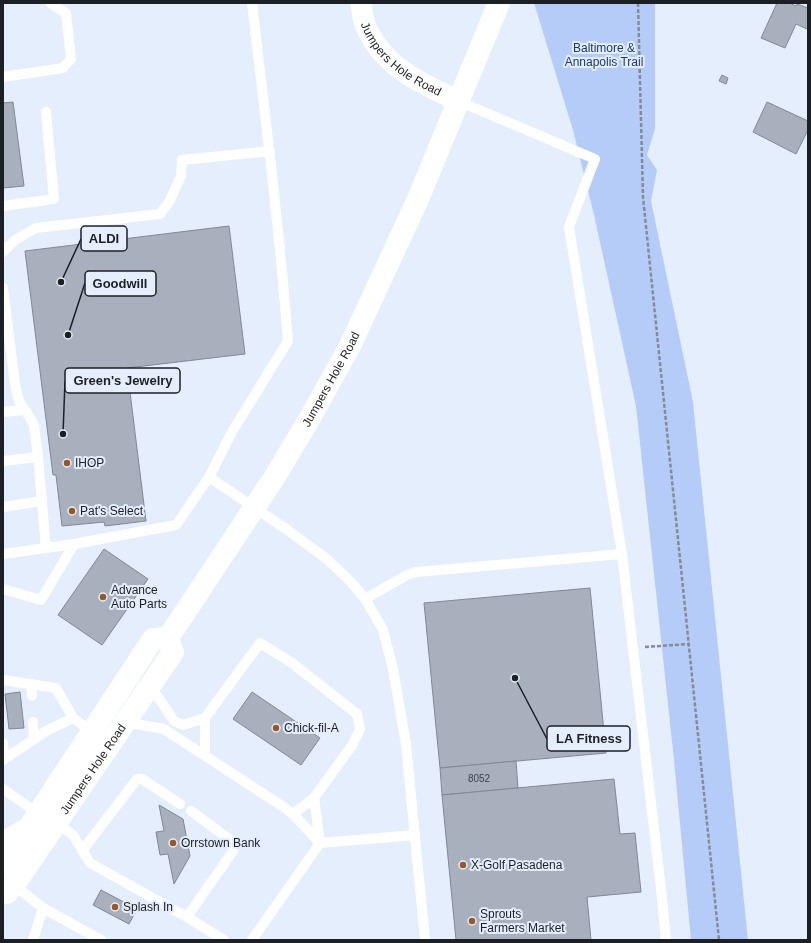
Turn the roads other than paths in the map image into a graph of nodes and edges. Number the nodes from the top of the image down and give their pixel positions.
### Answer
1 (50, 3) edge
2 (252, 3) edge
3 (361, 3) edge
4 (499, 3) edge
5 (3, 77) edge
6 (458, 101) junction
7 (46, 112) dead end
8 (270, 151) junction
9 (3, 206) edge
10 (3, 252) edge
11 (3, 288) edge
12 (25, 410) junction
13 (3, 412) edge
14 (38, 457) junction
15 (3, 461) edge
16 (209, 477) junction
17 (42, 501) junction
18 (3, 507) edge
19 (254, 508) junction
20 (74, 544) junction
21 (46, 548) junction
22 (3, 554) edge
23 (622, 554) junction
24 (3, 589) edge
25 (365, 599) junction
26 (168, 638) junction
27 (3, 680) edge
28 (31, 684) junction
29 (150, 685) junction
30 (32, 696) dead end
31 (72, 718) junction
32 (206, 718) junction
33 (33, 722) dead end
34 (125, 722) junction
35 (92, 732) junction
36 (34, 739) junction
37 (3, 743) edge
38 (205, 755) junction
39 (4, 759) edge
40 (3, 789) edge
41 (314, 798) junction
42 (180, 804) dead end
43 (191, 811) dead end
44 (293, 814) junction
45 (40, 822) junction
46 (415, 835) junction
47 (3, 843) edge
48 (320, 843) junction
49 (82, 851) junction
50 (7, 882) edge
51 (43, 908) junction
52 (187, 917) junction
53 (33, 940) edge
54 (100, 940) edge
55 (224, 940) edge
56 (252, 940) edge
57 (425, 940) edge
58 (666, 940) edge

1 - 5 lane
2 - 8 lane
3 - 6 street, Jumpers Hole Road
4 - 6 main road, Jumpers Hole Road
6 - 19 main road, Jumpers Hole Road
6 - 23 lane
7 - 9 lane
8 - 10 lane
8 - 16 lane
11 - 12 lane
12 - 13 lane
12 - 14 lane
14 - 15 lane
14 - 17 lane
16 - 19 lane
16 - 20 lane
17 - 18 lane
17 - 21 lane
19 - 25 lane
19 - 26 main road, Jumpers Hole Road
20 - 21 lane
20 - 24 lane
21 - 22 lane
23 - 25 lane
23 - 58 lane
25 - 46 lane
26 - 29 main road, Jumpers Hole Road
26 - 35 main road, Jumpers Hole Road
27 - 28 lane
28 - 30 lane
28 - 31 lane
29 - 32 lane
29 - 34 main road, Jumpers Hole Road
31 - 35 lane
31 - 36 lane
32 - 38 lane
32 - 41 lane
33 - 36 lane
34 - 38 lane
34 - 45 main road, Jumpers Hole Road
35 - 45 main road, Jumpers Hole Road
36 - 39 lane
37 - 39 lane
38 - 44 lane
40 - 45 lane
41 - 44 lane
41 - 48 lane
42 - 49 lane
43 - 52 lane
44 - 48 lane
45 - 47 main road
45 - 49 lane
45 - 50 main road, Jumpers Hole Road
45 - 50 main road, Jumpers Hole Road
46 - 48 lane
46 - 57 lane
48 - 56 lane
49 - 52 lane
50 - 51 lane
51 - 53 lane
51 - 54 lane
52 - 55 lane

